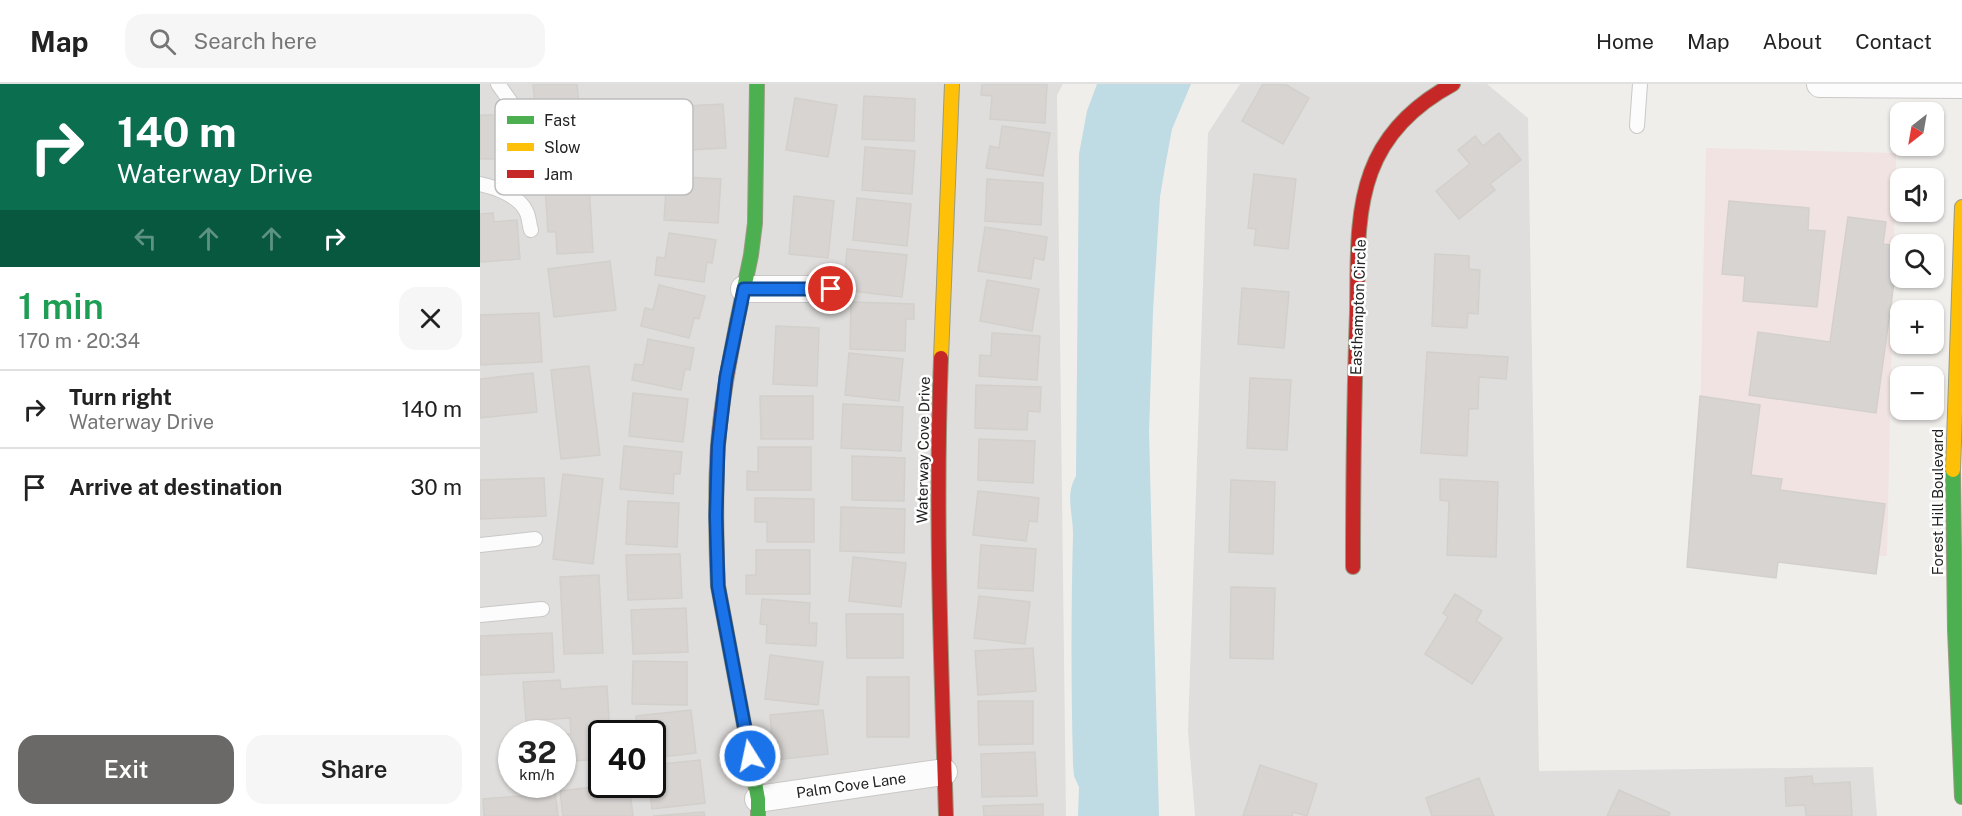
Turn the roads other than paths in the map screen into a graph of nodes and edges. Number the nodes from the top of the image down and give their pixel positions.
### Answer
1 (498, 84) edge
2 (757, 84) edge
3 (952, 84) edge
4 (1453, 84) edge
5 (1640, 84) edge
6 (1820, 84) edge
7 (1962, 85) edge
8 (510, 99) edge
9 (1637, 126) dead end
10 (480, 184) edge
11 (495, 188) edge
12 (509, 195) edge
13 (1962, 207) edge
14 (531, 230) dead end
15 (744, 289) junction
16 (831, 289) dead end
17 (535, 539) dead end
18 (480, 545) edge
19 (1353, 567) dead end
20 (542, 609) dead end
21 (480, 615) edge
22 (944, 772) junction
23 (1962, 797) edge
24 (758, 807) edge
25 (946, 816) edge

1 - 8 lane
2 - 15 street
3 - 22 street, Waterway Cove Drive
4 - 19 street, Easthampton Circle
5 - 9 lane
6 - 7 street
10 - 11 lane
12 - 14 lane
13 - 23 street, Forest Hill Boulevard
15 - 16 street
15 - 24 street
17 - 18 lane
20 - 21 lane
22 - 24 street, Palm Cove Lane
22 - 25 street, Waterway Cove Drive

